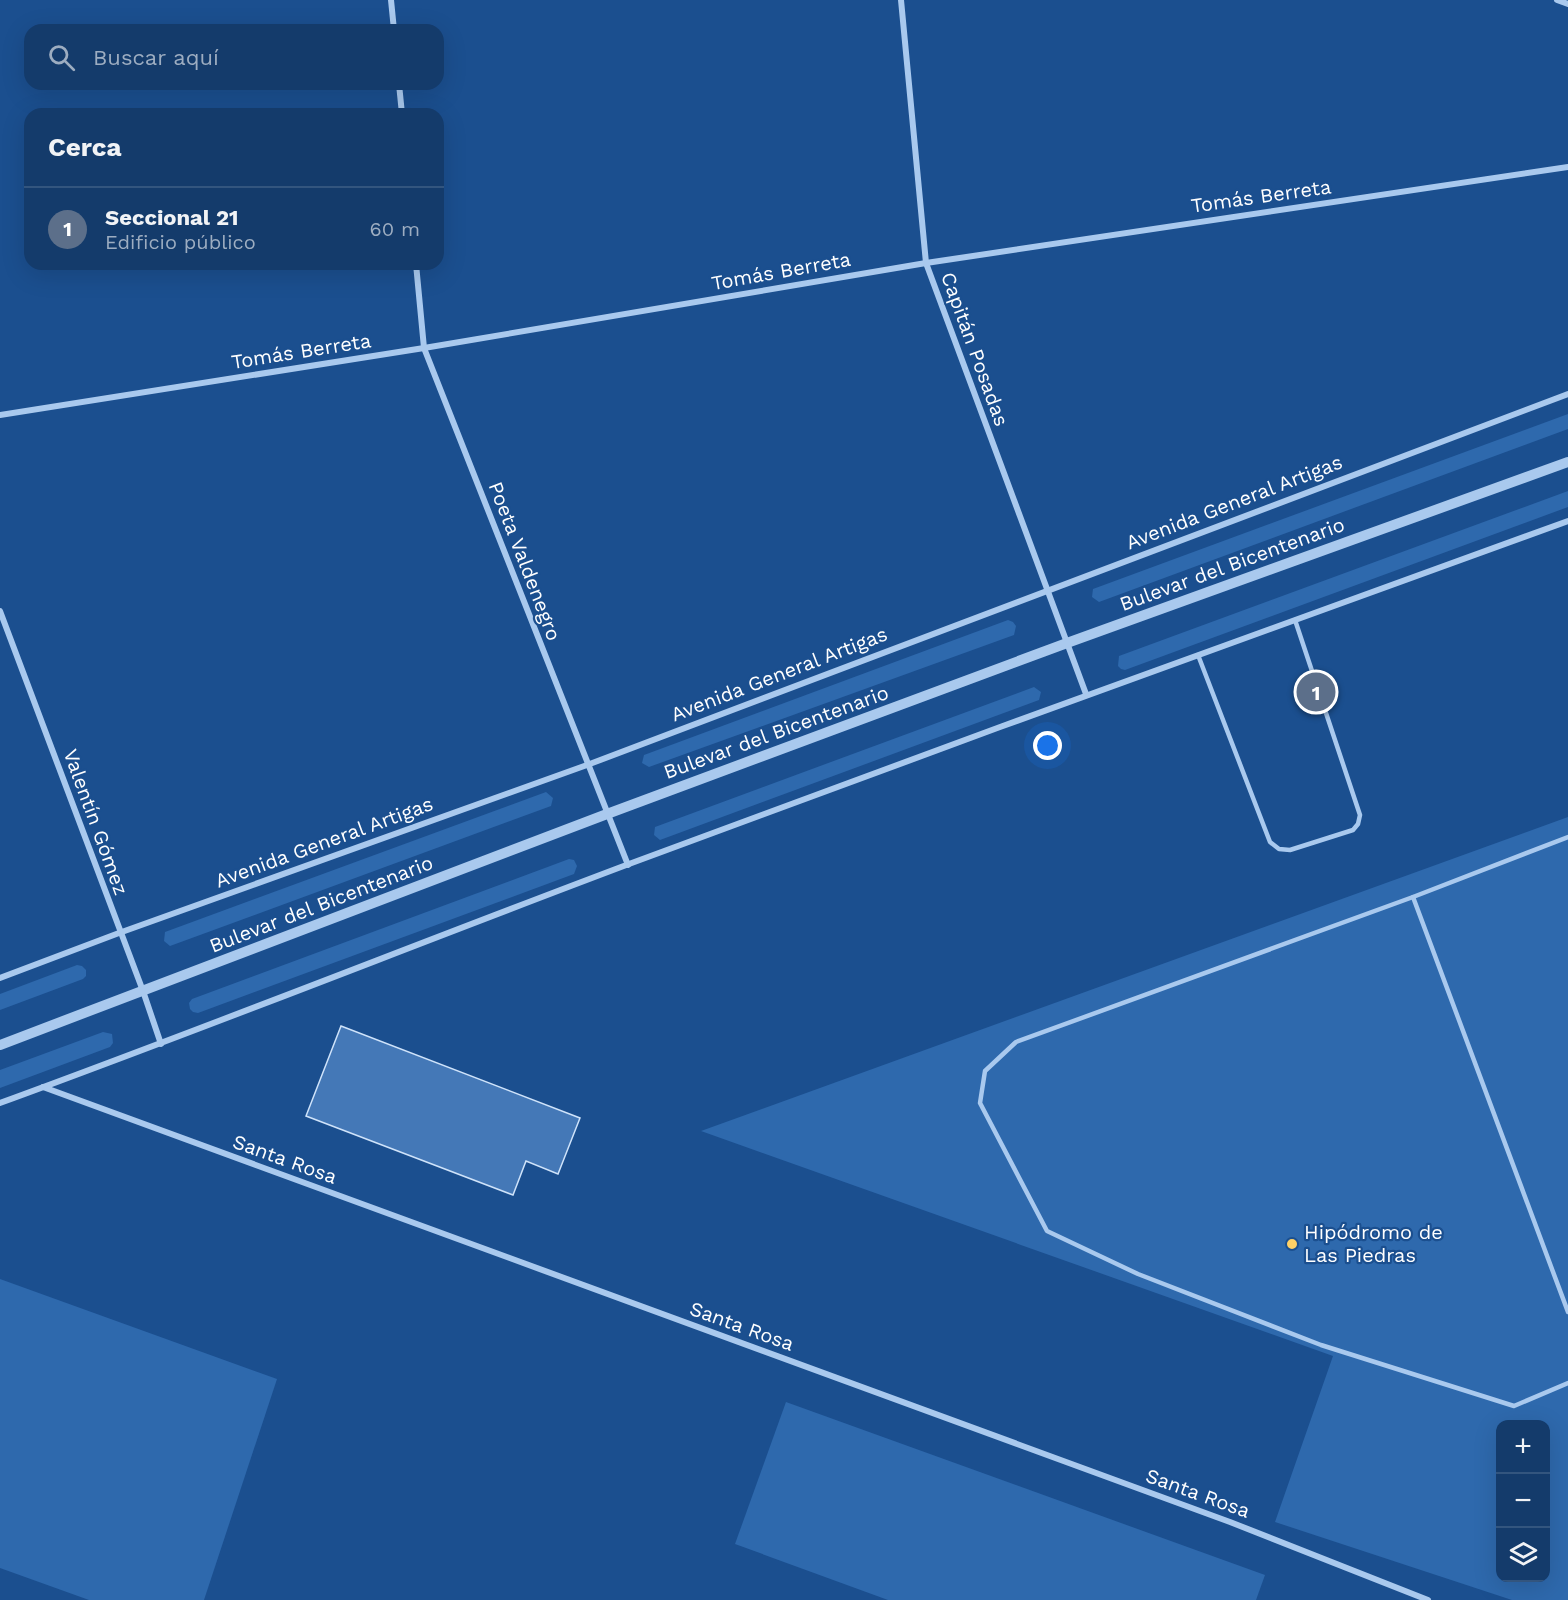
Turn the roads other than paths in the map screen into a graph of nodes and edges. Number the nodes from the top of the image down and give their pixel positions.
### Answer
1 (391, 0) edge
2 (901, 0) edge
3 (1557, 0) edge
4 (1568, 4) edge
5 (393, 24) edge
6 (400, 90) edge
7 (401, 108) edge
8 (1568, 167) edge
9 (926, 263) junction
10 (417, 270) edge
11 (424, 348) junction
12 (1568, 394) edge
13 (0, 415) edge
14 (1568, 462) edge
15 (1568, 521) edge
16 (1047, 590) junction
17 (0, 611) edge
18 (1295, 620) junction
19 (1067, 643) junction
20 (1198, 655) junction
21 (1086, 694) junction
22 (587, 765) junction
23 (607, 814) junction
24 (1568, 837) edge
25 (628, 865) junction
26 (1413, 897) junction
27 (119, 933) junction
28 (0, 978) edge
29 (142, 991) junction
30 (160, 1044) junction
31 (0, 1045) edge
32 (42, 1087) junction
33 (0, 1103) edge
34 (1568, 1312) edge
35 (1568, 1383) edge
36 (1428, 1600) edge

1 - 5 street
2 - 9 street, Capitán Posadas
3 - 4 street
6 - 7 street
8 - 9 street, Tomás Berreta
9 - 11 street, Tomás Berreta
9 - 16 street, Capitán Posadas
10 - 11 street, Poeta Valdenegro
11 - 13 street, Tomás Berreta
11 - 22 street, Poeta Valdenegro
12 - 16 street, Avenida General Artigas
14 - 19 street, Bulevar del Bicentenario
15 - 18 street
16 - 19 street, Capitán Posadas
16 - 22 street, Avenida General Artigas
17 - 27 street, Valentín Gómez
18 - 20 street
18 - 20 lane
19 - 21 street, Capitán Posadas
19 - 23 street, Bulevar del Bicentenario
20 - 21 street
21 - 25 street
22 - 23 street, Poeta Valdenegro
22 - 27 street, Avenida General Artigas
23 - 25 street, Poeta Valdenegro
23 - 29 street, Bulevar del Bicentenario
24 - 26 lane
25 - 30 street
26 - 34 lane
26 - 35 lane
27 - 28 street, Avenida General Artigas
27 - 29 street, Valentín Gómez
29 - 30 street, Valentín Gómez
29 - 31 street, Bulevar del Bicentenario
30 - 32 street
32 - 33 street
32 - 36 street, Santa Rosa

